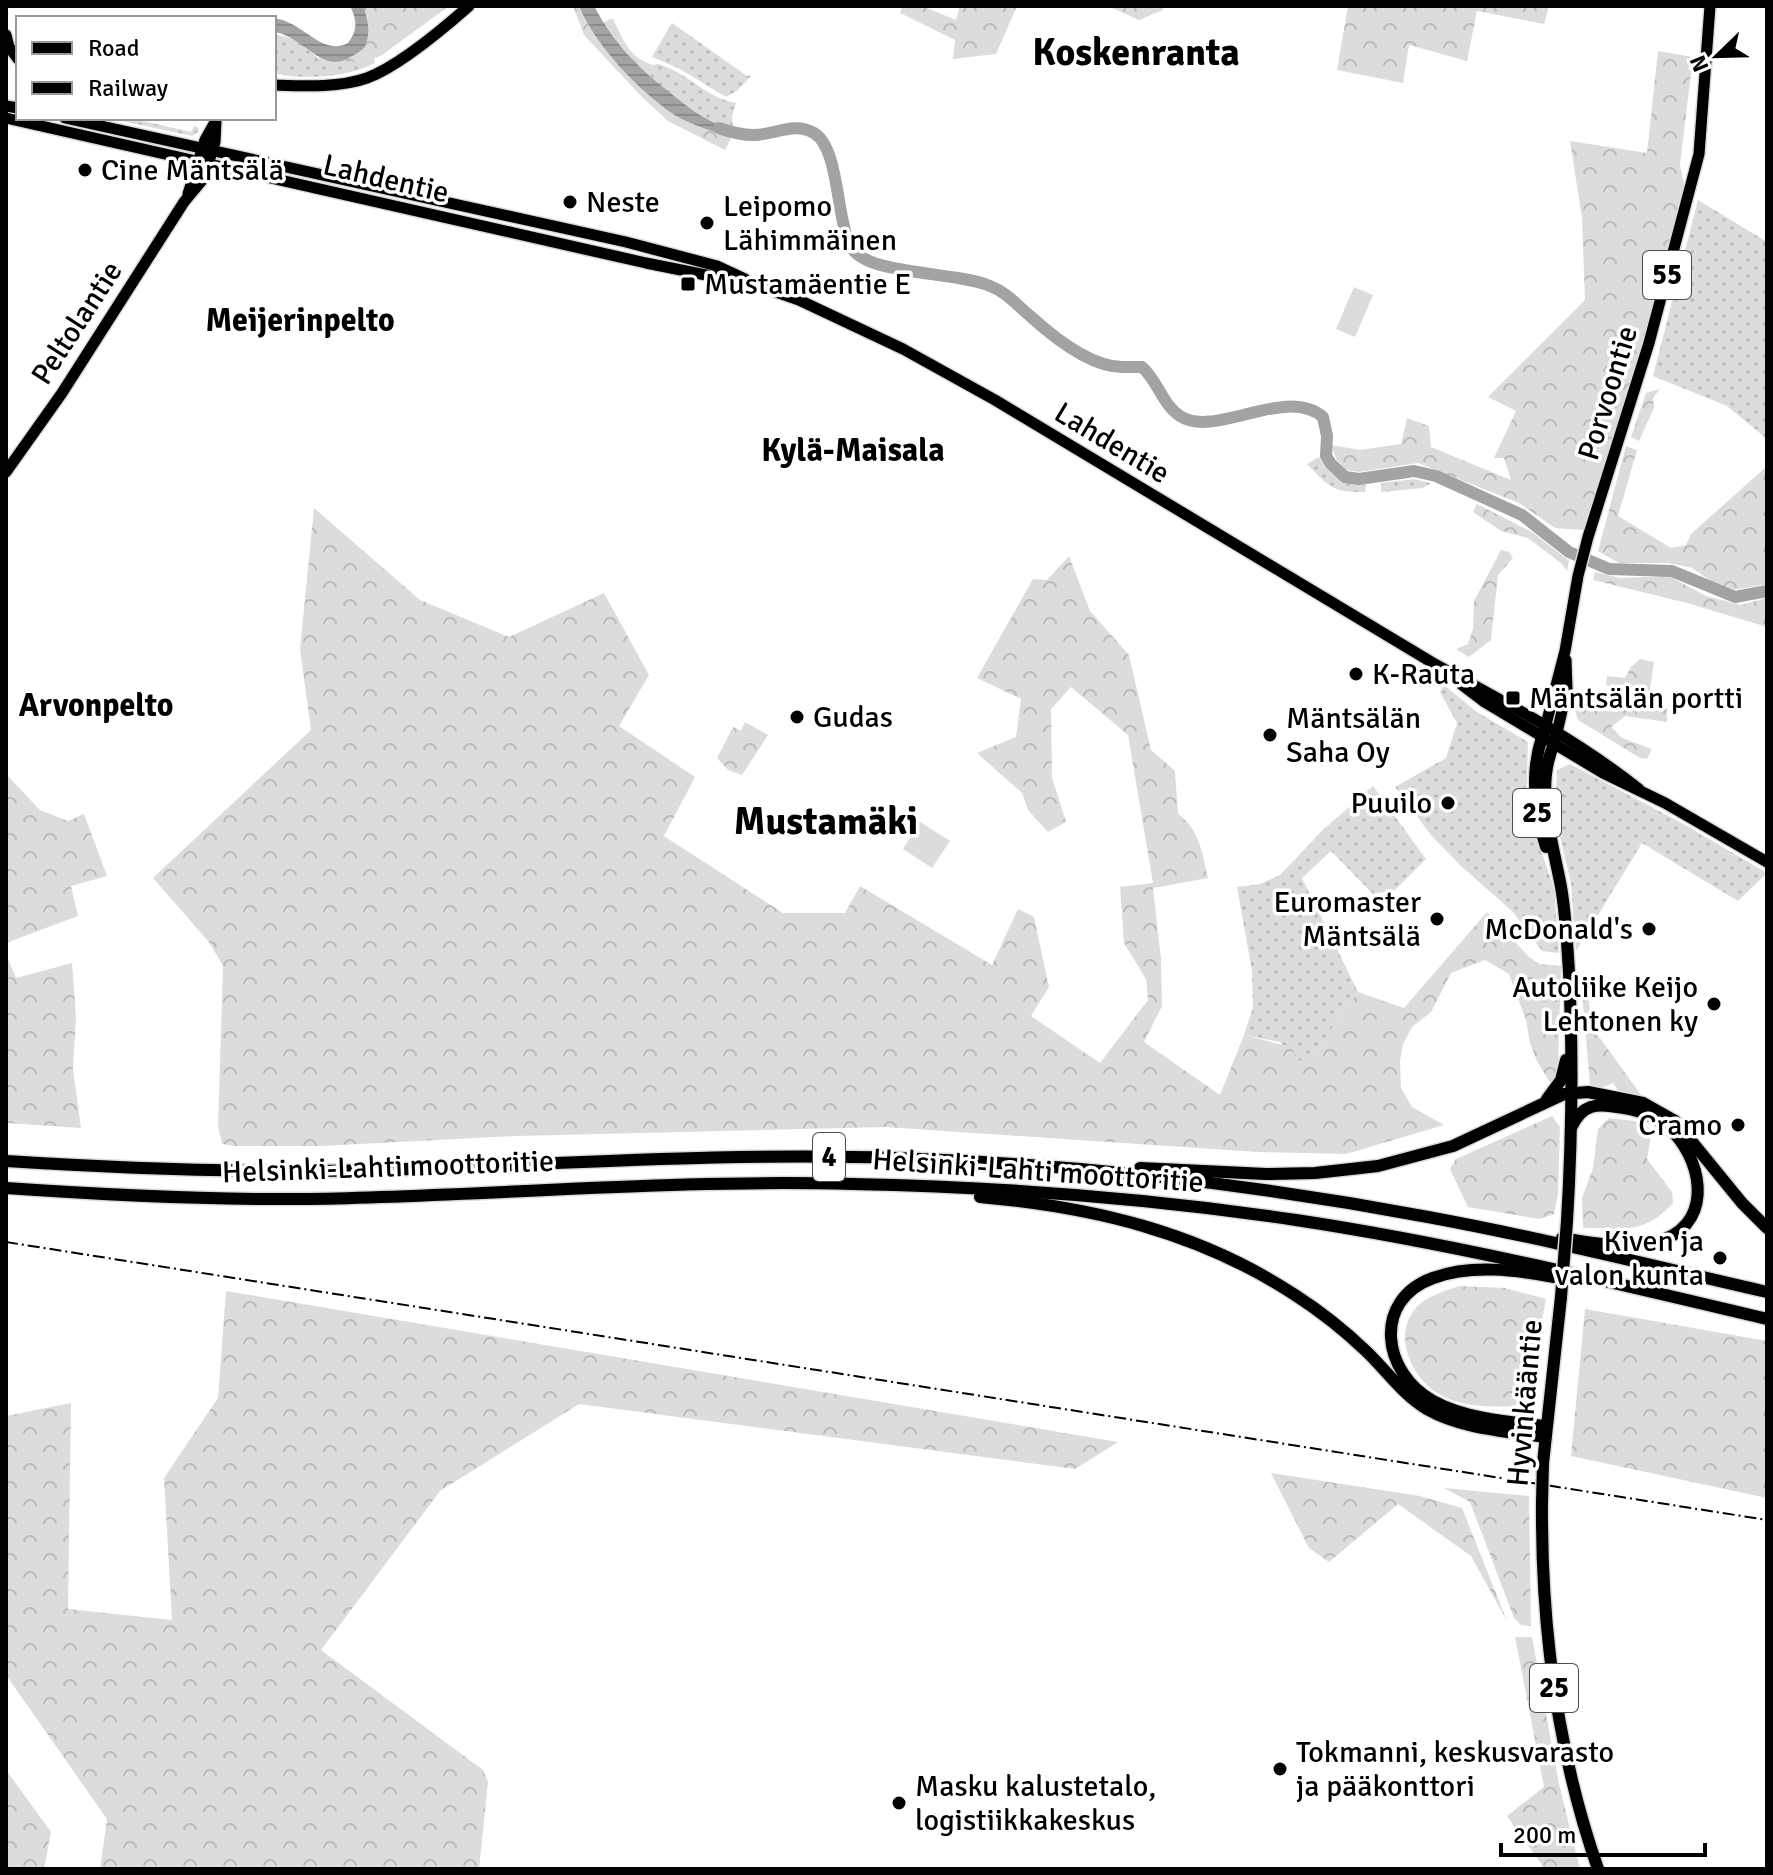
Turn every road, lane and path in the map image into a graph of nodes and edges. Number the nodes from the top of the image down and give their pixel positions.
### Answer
1 (469, 6) edge
2 (1710, 6) edge
3 (6, 35) edge
4 (16, 56) edge
5 (276, 85) edge
6 (32, 120) edge
7 (74, 120) edge
8 (217, 120) edge
9 (208, 149) junction
10 (204, 162) junction
11 (756, 285) junction
12 (6, 472) edge
13 (1565, 651) junction
14 (1544, 732) junction
15 (1556, 739) junction
16 (1767, 862) edge
17 (1561, 888) junction
18 (1570, 1025) junction
19 (1572, 1092) junction
20 (1537, 1106) junction
21 (1571, 1129) junction
22 (6, 1161) edge
23 (1009, 1164) junction
24 (931, 1186) junction
25 (6, 1188) edge
26 (1449, 1220) junction
27 (1767, 1228) edge
28 (1767, 1292) edge
29 (1693, 1302) junction
30 (1767, 1319) edge
31 (1545, 1432) junction
32 (1598, 1869) edge

1 - 5 main road
2 - 13 main road, Porvoontie / 55
3 - 4 main road
6 - 10 main road, Lahdentie
7 - 9 main road, Lahdentie
8 - 9 main road, Peltolantie
9 - 10 main road, Peltolantie
9 - 11 main road, Lahdentie
10 - 11 main road, Lahdentie
10 - 12 main road, Peltolantie
11 - 14 main road, Lahdentie
13 - 14 main road, Porvoontie / 55
13 - 15 main road, Porvoontie / 55
14 - 15 main road, Lahdentie
14 - 17 highway, Hyvinkääntie / 25
15 - 16 main road, Lahdentie
15 - 17 highway, Hyvinkääntie / 25
17 - 18 highway, Hyvinkääntie / 25
18 - 19 highway, Hyvinkääntie / 25
18 - 20 highway
19 - 20 highway
19 - 21 highway, Hyvinkääntie / 25
19 - 27 highway
20 - 23 highway
21 - 26 highway
21 - 31 highway, Hyvinkääntie / 25, bridge
22 - 23 highway, Helsinki-Lahti moottoritie / 4
23 - 26 highway, Helsinki-Lahti moottoritie / 4
24 - 25 highway, Helsinki-Lahti moottoritie / 4
24 - 29 highway, Helsinki-Lahti moottoritie / 4
24 - 31 highway
26 - 28 highway, Helsinki-Lahti moottoritie / 4
29 - 30 highway, Helsinki-Lahti moottoritie / 4
29 - 31 highway
31 - 32 highway, Hyvinkääntie / 25, bridge

